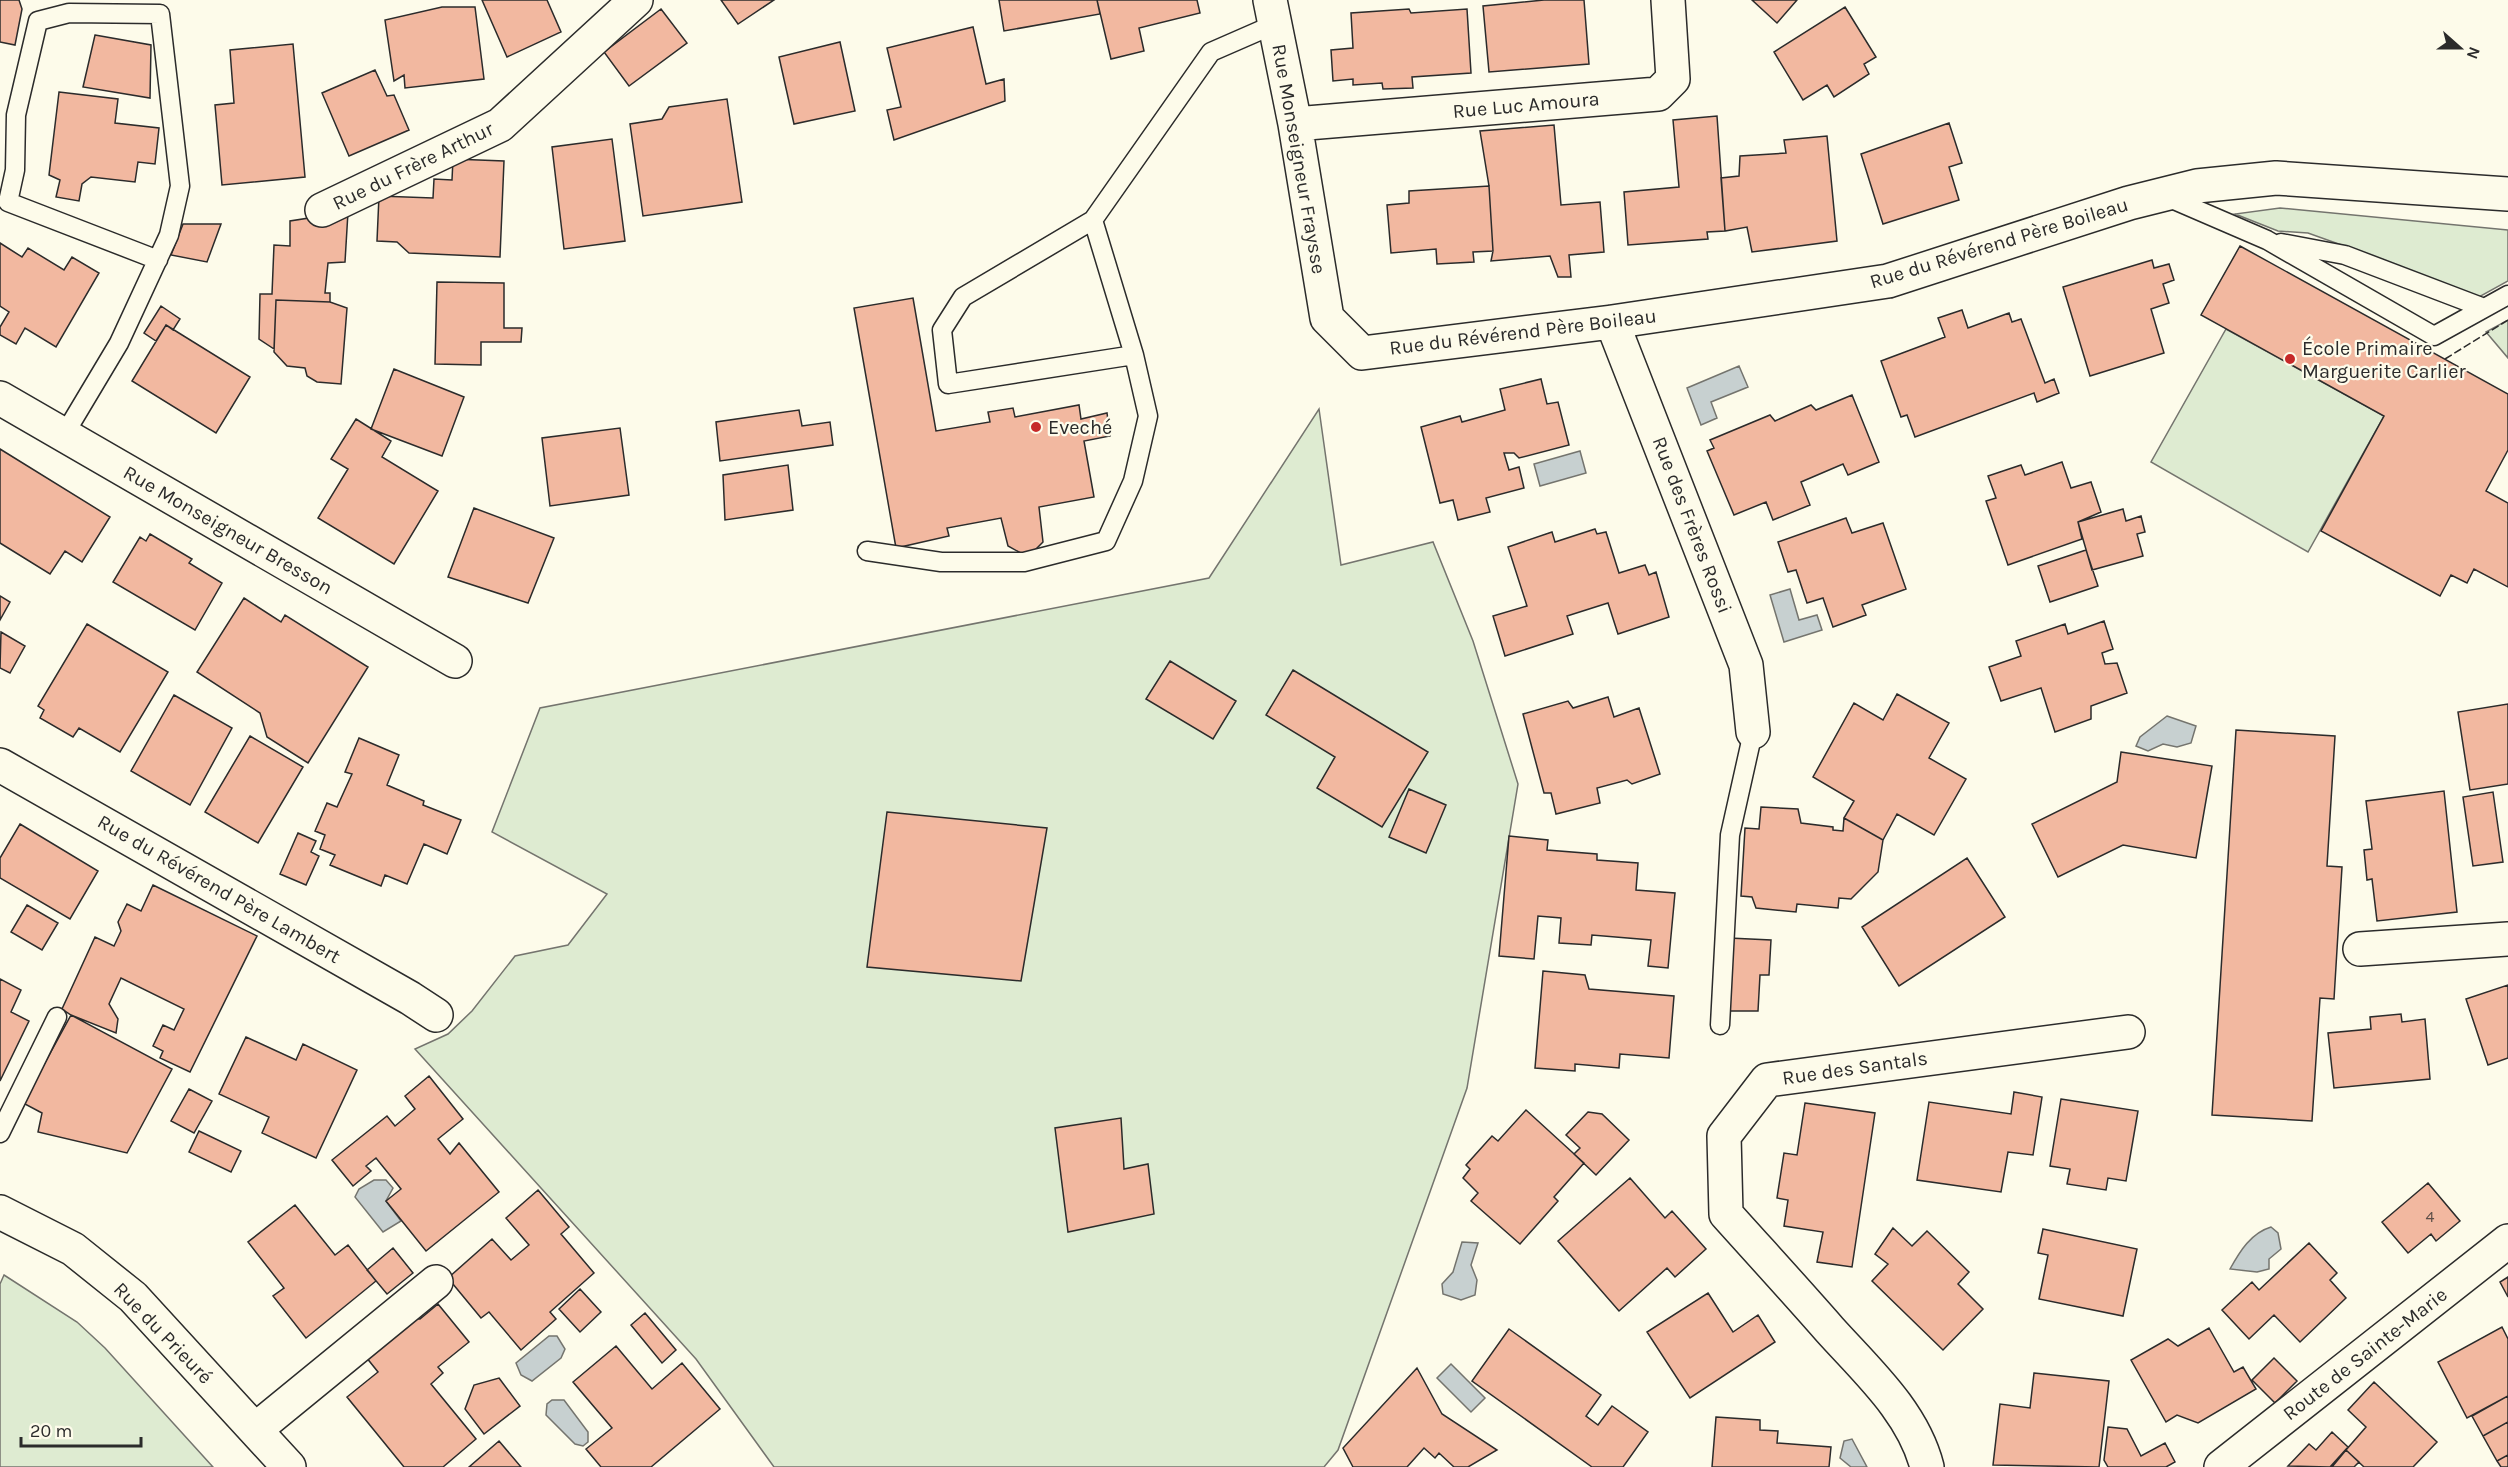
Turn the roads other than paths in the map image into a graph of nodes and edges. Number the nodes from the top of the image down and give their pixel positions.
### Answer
1 (636, 0) edge
2 (1668, 0) edge
3 (1273, 12) edge
4 (1295, 124) junction
5 (2160, 194) junction
6 (2508, 194) edge
7 (322, 210) dead end
8 (1093, 220) junction
9 (2267, 240) junction
10 (158, 260) junction
11 (2508, 295) edge
12 (2484, 308) junction
13 (1327, 318) joint
14 (1612, 322) junction
15 (1134, 355) junction
16 (0, 398) edge
17 (64, 435) junction
18 (867, 551) dead end
19 (455, 661) dead end
20 (1753, 732) joint
21 (0, 765) edge
22 (2508, 939) edge
23 (2360, 949) dead end
24 (436, 1015) dead end
25 (57, 1017) dead end
26 (1720, 1025) dead end
27 (2128, 1032) dead end
28 (0, 1133) edge
29 (0, 1212) edge
30 (2508, 1241) edge
31 (436, 1282) dead end
32 (255, 1430) junction
33 (289, 1467) edge
34 (1927, 1467) edge
35 (2222, 1467) edge

1 - 7 street, Rue du Frère Arthur
2 - 4 street, Rue Luc Amoura
3 - 4 street, Rue Monseigneur Fraysse
3 - 8 lane
4 - 13 street, Rue Monseigneur Fraysse
5 - 6 street, Rue du Révérend Père Boileau
5 - 9 lane
5 - 14 street, Rue du Révérend Père Boileau
8 - 15 lane
8 - 15 lane
9 - 12 lane
9 - 12 lane
10 - 10 lane
10 - 17 lane
11 - 12 lane
13 - 14 street, Rue du Révérend Père Boileau
14 - 20 street, Rue des Frères Rossi
15 - 18 lane
16 - 17 street, Rue Monseigneur Bresson
17 - 19 street, Rue Monseigneur Bresson
20 - 26 lane
21 - 24 street, Rue du Révérend Père Lambert
22 - 23 street
25 - 28 lane
27 - 34 street, Rue des Santals
29 - 32 street, Rue du Prieuré
30 - 35 street, Route de Sainte-Marie
31 - 32 street
32 - 33 street, Rue du Prieuré

